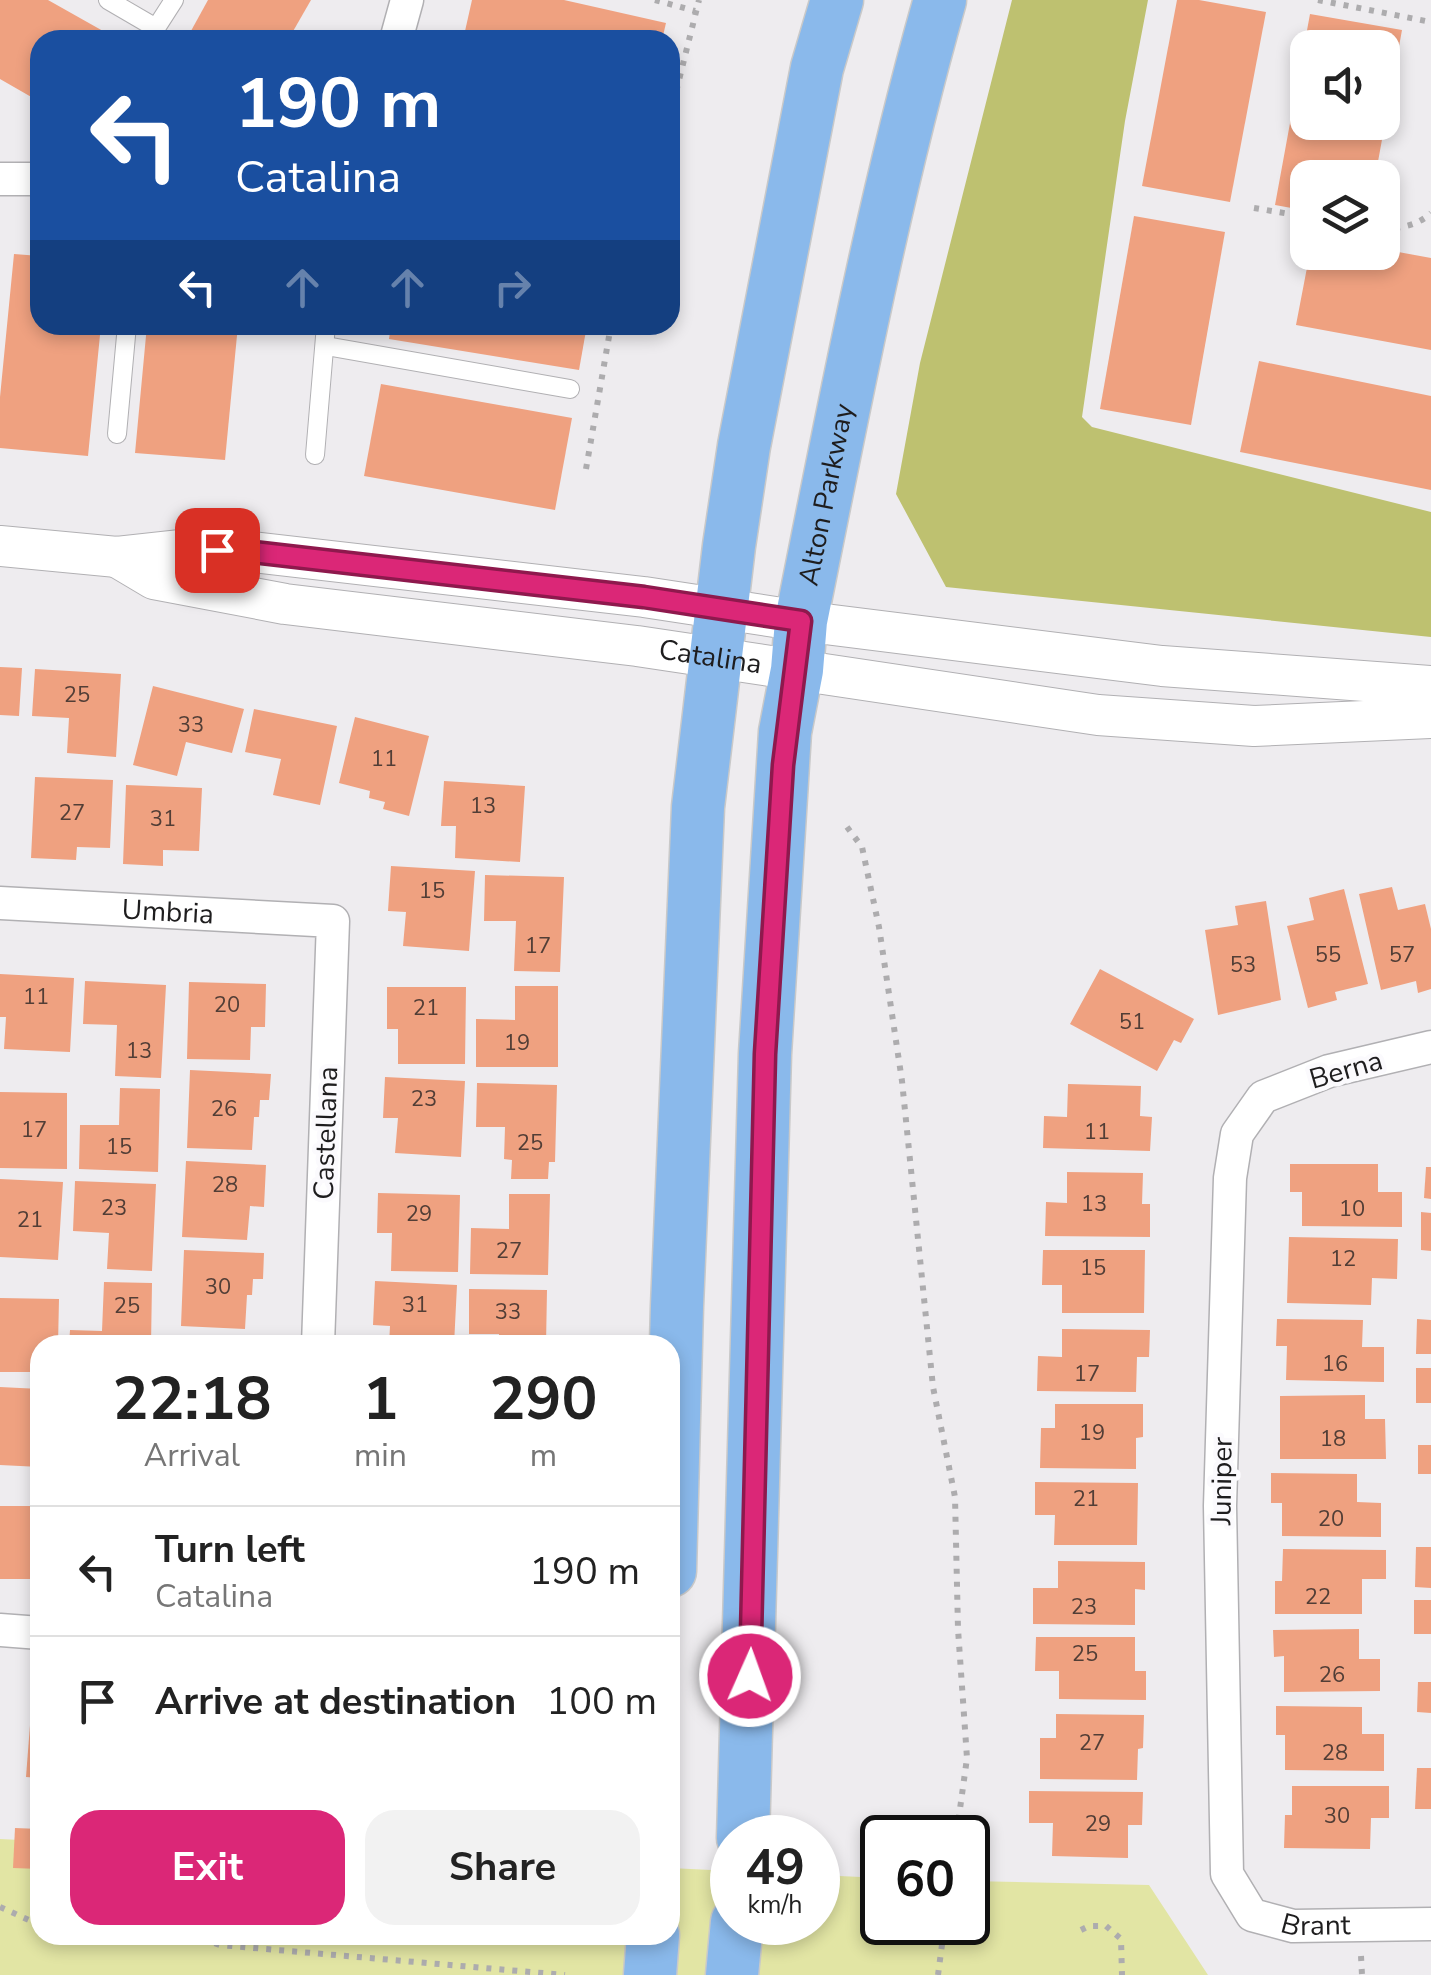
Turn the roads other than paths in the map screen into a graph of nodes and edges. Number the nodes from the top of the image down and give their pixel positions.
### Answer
1 (108, 0) edge
2 (174, 0) edge
3 (408, 0) edge
4 (837, 0) edge
5 (940, 0) edge
6 (399, 30) edge
7 (0, 178) edge
8 (30, 179) edge
9 (126, 335) edge
10 (326, 335) edge
11 (326, 346) junction
12 (570, 389) dead end
13 (117, 434) dead end
14 (316, 454) dead end
15 (0, 546) edge
16 (117, 557) junction
17 (721, 607) junction
18 (799, 645) junction
19 (716, 659) junction
20 (1431, 686) edge
21 (1431, 718) edge
22 (0, 903) edge
23 (333, 921) joint
24 (1431, 1047) edge
25 (1263, 1097) joint
26 (318, 1335) edge
27 (675, 1335) edge
28 (0, 1630) edge
29 (30, 1632) edge
30 (744, 1815) edge
31 (1227, 1874) joint
32 (1431, 1924) edge
33 (652, 1945) edge
34 (735, 1945) edge
35 (650, 1975) edge
36 (732, 1975) edge

1 - 2 lane
3 - 6 street
4 - 17 main road
5 - 18 main road, Alton Parkway
7 - 8 street
9 - 13 lane
10 - 11 lane
11 - 12 lane
11 - 14 lane
15 - 16 street, Catalina
16 - 17 street, Catalina
16 - 19 street, Catalina
17 - 18 street, Catalina
17 - 19 main road
18 - 19 street, Catalina
18 - 20 street, Catalina
18 - 21 street, Catalina
18 - 30 main road, Alton Parkway
19 - 27 main road
22 - 23 street, Umbria
23 - 26 street, Castellana
24 - 25 street, Berna
25 - 31 street, Juniper
28 - 29 street
31 - 32 street, Brant
33 - 35 main road
34 - 36 main road

